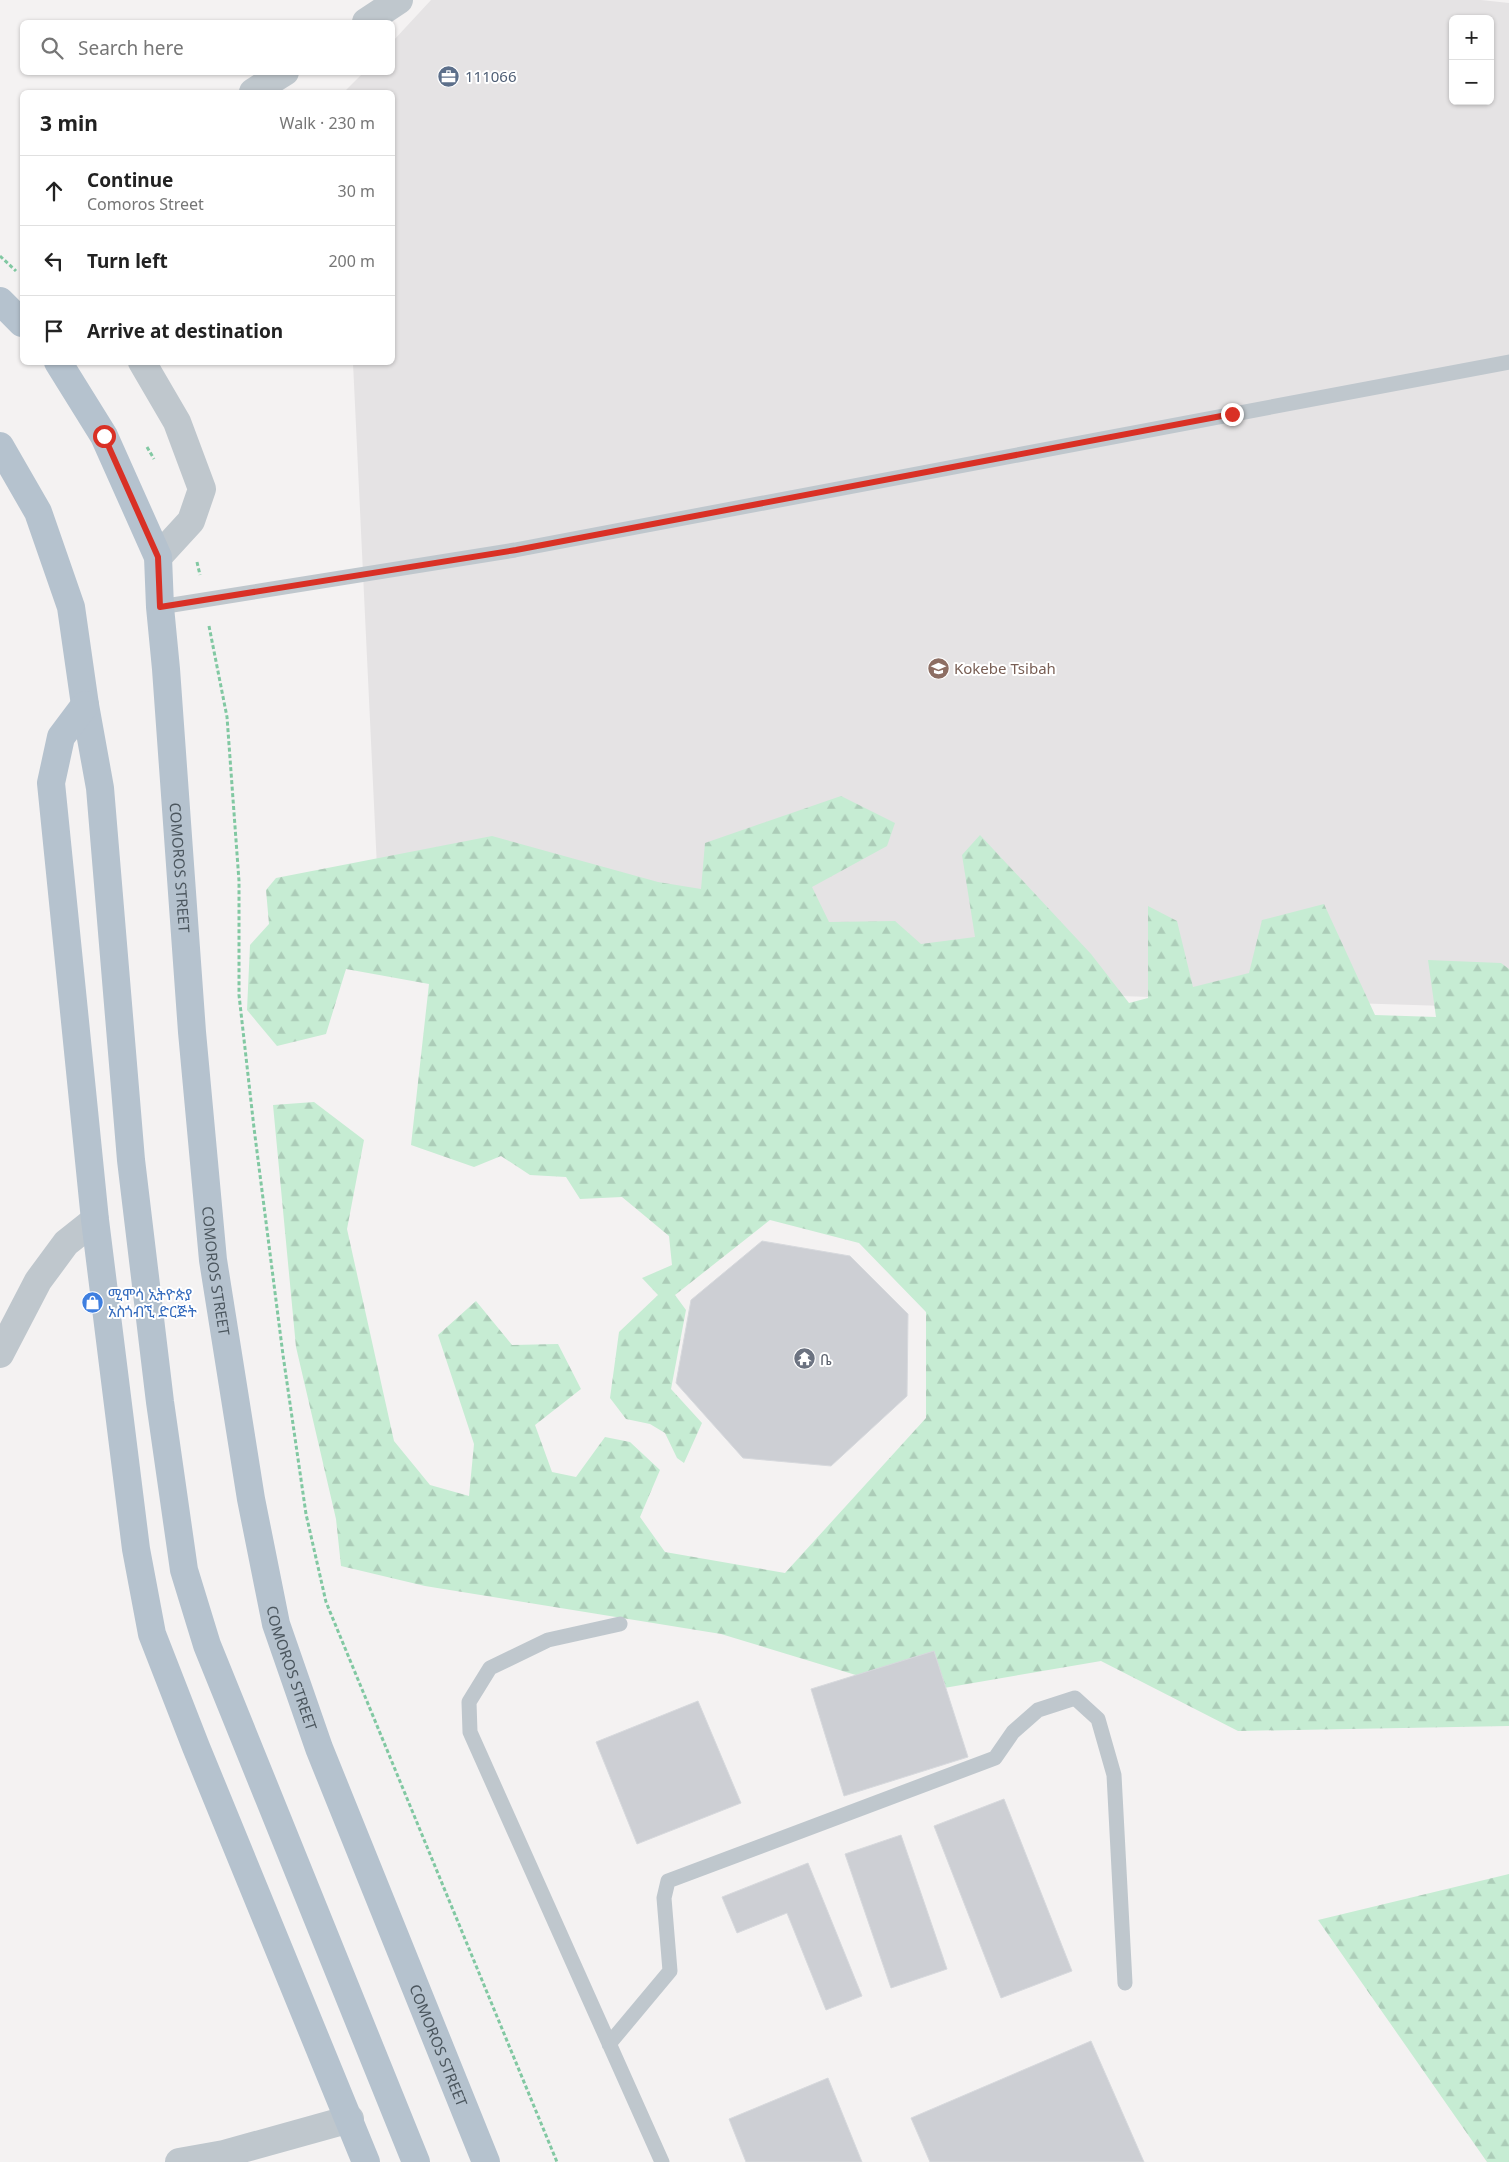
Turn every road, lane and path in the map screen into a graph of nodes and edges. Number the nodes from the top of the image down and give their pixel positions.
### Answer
1 (399, 0) edge
2 (369, 20) edge
3 (280, 75) edge
4 (255, 90) edge
5 (0, 256) edge
6 (20, 276) edge
7 (0, 301) edge
8 (20, 321) edge
9 (1509, 362) edge
10 (60, 365) edge
11 (144, 365) edge
12 (145, 444) dead end
13 (0, 446) edge
14 (155, 461) dead end
15 (191, 521) junction
16 (158, 557) junction
17 (204, 601) junction
18 (160, 607) junction
19 (85, 705) junction
20 (96, 1220) junction
21 (0, 1354) edge
22 (620, 1624) dead end
23 (1125, 1983) dead end
24 (609, 2044) junction
25 (350, 2119) junction
26 (178, 2162) edge
27 (366, 2162) edge
28 (416, 2162) edge
29 (486, 2162) edge
30 (557, 2162) edge
31 (662, 2162) edge

1 - 2 street
3 - 4 street
5 - 6 path
7 - 8 main road
9 - 17 lane
10 - 16 main road, COMOROS STREET
11 - 15 street
12 - 14 path
13 - 19 main road
15 - 16 street
15 - 17 path
16 - 18 main road, COMOROS STREET
17 - 18 lane
17 - 30 path
18 - 29 main road, COMOROS STREET
19 - 20 main road
19 - 28 main road
20 - 21 street
20 - 25 main road
22 - 24 lane
23 - 24 lane
24 - 31 lane
25 - 26 street
25 - 27 main road

